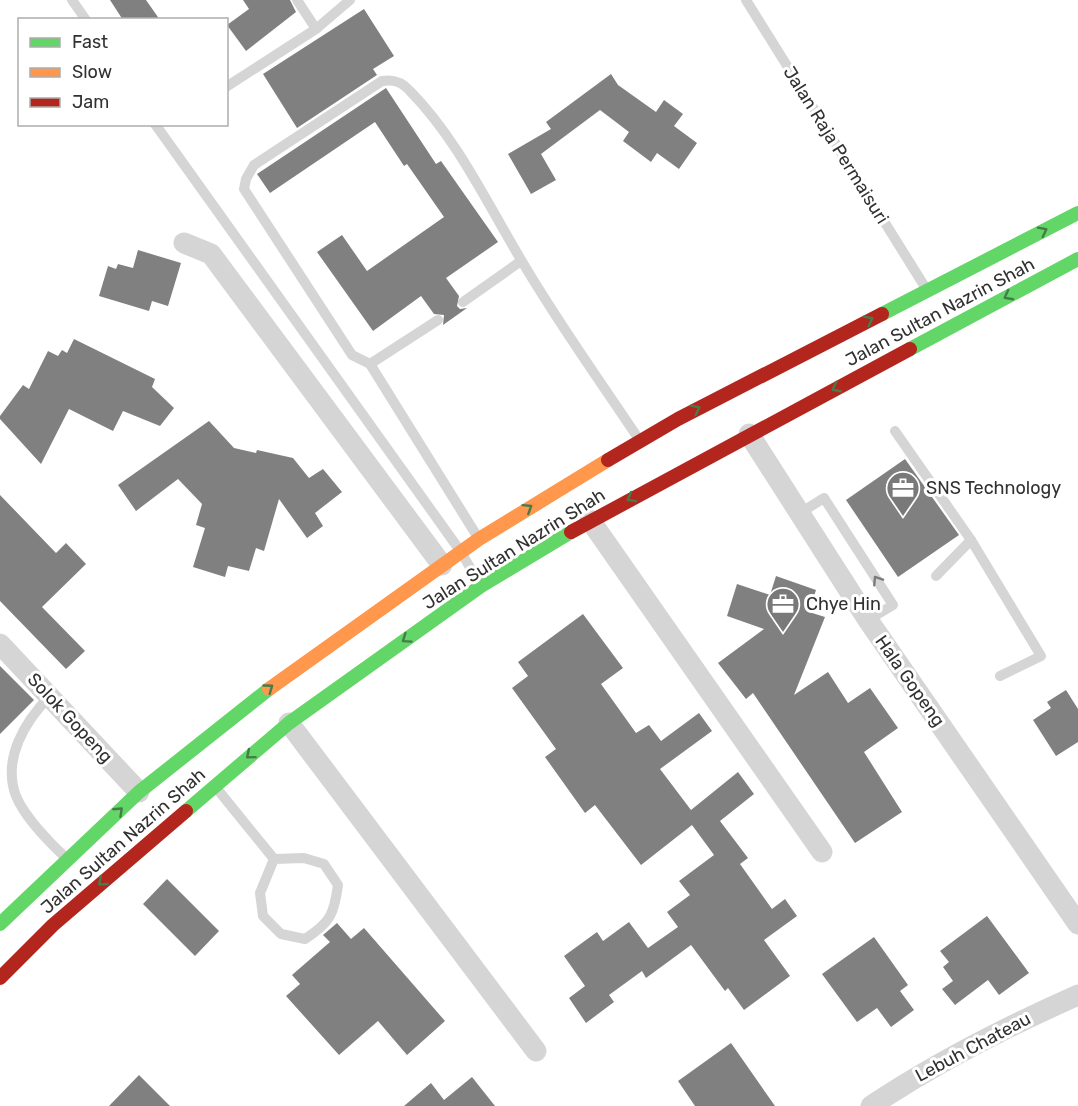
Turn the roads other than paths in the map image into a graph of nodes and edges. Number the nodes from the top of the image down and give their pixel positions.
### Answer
1 (72, 0) edge
2 (297, 0) edge
3 (350, 0) edge
4 (746, 0) edge
5 (85, 18) edge
6 (316, 29) junction
7 (228, 86) edge
8 (161, 126) edge
9 (1078, 213) edge
10 (184, 243) dead end
11 (1078, 259) edge
12 (521, 261) junction
13 (927, 290) junction
14 (463, 302) dead end
15 (438, 320) dead end
16 (370, 364) junction
17 (895, 431) dead end
18 (749, 434) junction
19 (639, 440) junction
20 (800, 513) junction
21 (590, 520) junction
22 (479, 539) junction
23 (972, 540) junction
24 (461, 552) junction
25 (442, 565) junction
26 (936, 576) dead end
27 (481, 586) junction
28 (868, 620) junction
29 (0, 644) edge
30 (1000, 676) dead end
31 (50, 696) junction
32 (289, 723) junction
33 (214, 785) junction
34 (138, 792) junction
35 (822, 852) dead end
36 (68, 859) junction
37 (274, 859) junction
38 (0, 924) edge
39 (1078, 924) edge
40 (0, 978) edge
41 (1078, 995) edge
42 (536, 1052) dead end
43 (871, 1106) edge

1 - 5 lane
2 - 6 lane
3 - 6 lane
4 - 13 lane, Jalan Raja Permaisuri
6 - 7 lane
8 - 24 lane
13 -> 9 highway, Jalan Sultan Nazrin Shah
10 - 25 street
11 -> 18 highway, Jalan Sultan Nazrin Shah
12 - 14 lane
12 - 16 lane
12 - 19 lane
19 -> 13 highway, Jalan Sultan Nazrin Shah
15 - 16 lane
16 - 22 lane
17 - 23 lane
18 - 20 street, Hala Gopeng
18 -> 21 highway, Jalan Sultan Nazrin Shah
22 -> 19 highway, Jalan Sultan Nazrin Shah
20 - 28 street, Hala Gopeng
28 -> 20 lane
21 - 27 highway, Jalan Sultan Nazrin Shah
21 - 35 street
22 - 24 highway, Jalan Sultan Nazrin Shah
23 - 26 lane
23 - 30 lane
24 - 25 highway, Jalan Sultan Nazrin Shah
24 - 27 lane
34 -> 25 highway, Jalan Sultan Nazrin Shah
27 -> 32 highway, Jalan Sultan Nazrin Shah
28 - 39 street, Hala Gopeng
29 - 31 street, Solok Gopeng
31 - 34 street, Solok Gopeng
31 - 36 lane
32 -> 33 highway, Jalan Sultan Nazrin Shah
32 - 42 street
33 - 37 lane
33 -> 40 highway, Jalan Sultan Nazrin Shah
36 -> 34 highway, Jalan Sultan Nazrin Shah
36 - 38 highway, Jalan Sultan Nazrin Shah
37 - 37 lane
41 - 43 street, Lebuh Chateau

